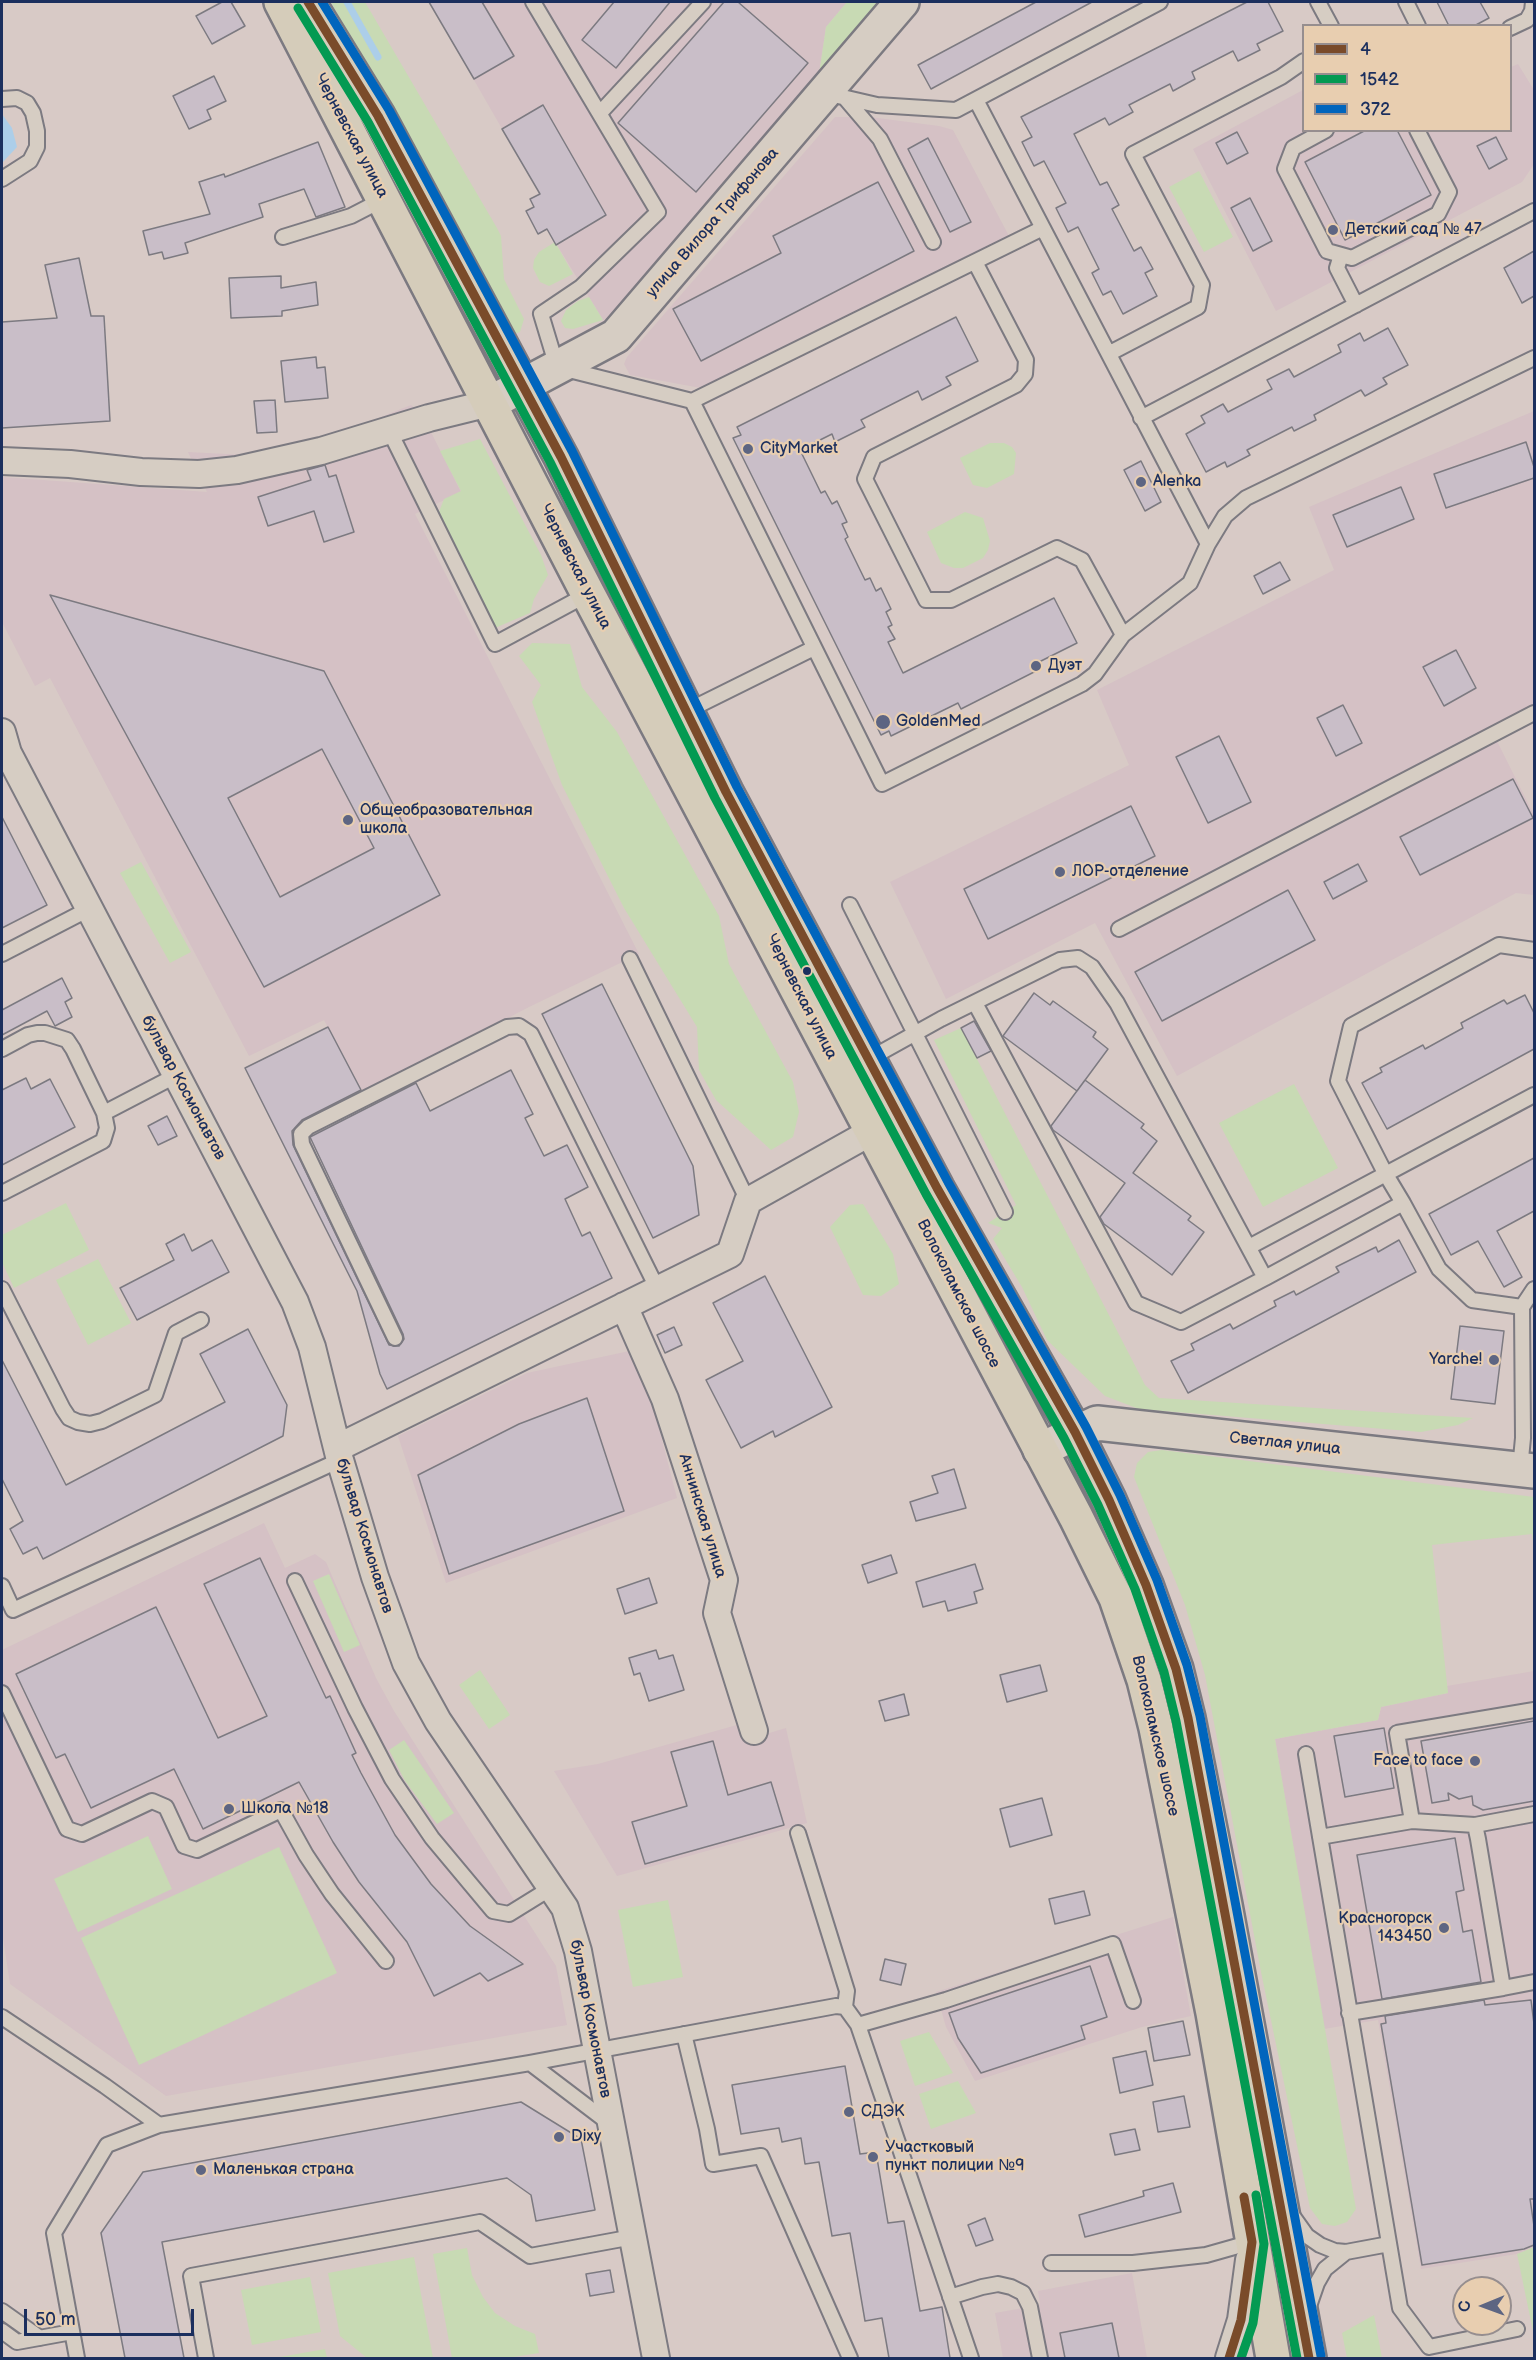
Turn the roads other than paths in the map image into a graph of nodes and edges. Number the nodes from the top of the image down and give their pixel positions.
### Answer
1 (281, 2) edge
2 (308, 2) edge
3 (533, 2) edge
4 (703, 2) edge
5 (902, 2) edge
6 (1160, 2) edge
7 (1318, 2) edge
8 (1406, 2) edge
9 (1533, 2) edge
10 (1330, 24) edge
11 (1418, 24) edge
12 (1512, 27) edge
13 (1302, 62) edge
14 (835, 96) junction
15 (2, 99) edge
16 (976, 100) junction
17 (600, 113) junction
18 (1322, 132) edge
19 (1418, 132) edge
20 (2, 179) edge
21 (384, 199) junction
22 (1534, 210) edge
23 (1043, 228) junction
24 (283, 237) dead end
25 (933, 243) dead end
26 (1341, 255) junction
27 (975, 262) junction
28 (1356, 304) junction
29 (1110, 353) junction
30 (1534, 358) edge
31 (557, 367) junction
32 (522, 386) junction
33 (692, 401) junction
34 (490, 403) junction
35 (1141, 418) junction
36 (389, 430) junction
37 (2, 461) edge
38 (1208, 544) junction
39 (588, 594) junction
40 (1123, 635) junction
41 (814, 648) junction
42 (687, 711) junction
43 (1534, 713) edge
44 (4, 747) edge
45 (850, 904) dead end
46 (89, 909) junction
47 (1119, 929) dead end
48 (1534, 950) edge
49 (2, 954) edge
50 (630, 959) dead end
51 (975, 1003) junction
52 (915, 1034) junction
53 (2, 1049) edge
54 (869, 1059) junction
55 (177, 1075) junction
56 (1534, 1095) edge
57 (104, 1113) junction
58 (886, 1124) junction
59 (1385, 1173) junction
60 (2, 1193) edge
61 (748, 1201) junction
62 (1403, 1203) junction
63 (1005, 1212) dead end
64 (1249, 1247) junction
65 (1265, 1278) junction
66 (2, 1289) edge
67 (1534, 1289) edge
68 (658, 1290) junction
69 (624, 1306) junction
70 (1522, 1307) junction
71 (201, 1320) dead end
72 (395, 1338) dead end
73 (1075, 1432) junction
74 (1040, 1450) junction
75 (339, 1454) junction
76 (1527, 1470) edge
77 (295, 1581) dead end
78 (2, 1586) edge
79 (7, 1613) edge
80 (2, 1693) edge
81 (1534, 1710) edge
82 (754, 1731) dead end
83 (1306, 1754) dead end
84 (1534, 1814) edge
85 (1412, 1821) junction
86 (1475, 1825) junction
87 (798, 1833) dead end
88 (1320, 1837) junction
89 (551, 1888) junction
90 (386, 1960) dead end
91 (1534, 1982) edge
92 (1503, 1988) junction
93 (1133, 2001) dead end
94 (845, 2007) junction
95 (1349, 2013) junction
96 (2, 2017) edge
97 (858, 2025) junction
98 (684, 2034) junction
99 (597, 2050) junction
100 (530, 2063) junction
101 (159, 2125) junction
102 (611, 2125) junction
103 (1276, 2181) junction
104 (633, 2237) junction
105 (1252, 2242) junction
106 (1389, 2244) junction
107 (1346, 2252) junction
108 (1051, 2262) dead end
109 (950, 2297) junction
110 (2, 2311) edge
111 (1517, 2329) dead end
112 (2, 2331) edge
113 (72, 2332) junction
114 (40, 2338) junction
115 (1308, 2351) edge
116 (77, 2358) edge
117 (206, 2358) edge
118 (656, 2358) edge
119 (850, 2358) edge
120 (971, 2358) edge
121 (1040, 2358) edge
122 (1229, 2358) edge
123 (1273, 2358) edge

1 - 21 main road, Черневская улица
2 - 32 main road, Черневская улица
3 - 17 lane
4 - 17 lane
5 - 14 street, улица Вилора Трифонова
6 - 16 lane
7 - 10 lane
8 - 11 lane
9 - 12 lane
13 - 29 lane
14 - 16 lane
14 - 25 lane
14 - 31 street, улица Вилора Трифонова
15 - 20 lane
16 - 23 lane
17 - 31 lane
18 - 26 lane
19 - 26 lane
21 - 24 lane
21 - 34 main road, Черневская улица
22 - 28 lane
23 - 27 lane
23 - 29 lane
26 - 28 lane
27 - 33 lane
27 - 40 lane
28 - 35 lane
29 - 35 lane
30 - 38 lane
31 - 32 street, улица Вилора Трифонова
31 - 33 lane
32 - 34 street, улица Вилора Трифонова
32 - 42 main road, Черневская улица
33 - 41 lane
34 - 36 street
34 - 39 main road, Черневская улица
35 - 38 lane
36 - 37 street
36 - 39 lane
38 - 40 lane
39 - 58 main road, Черневская улица
40 - 41 lane
41 - 42 lane
42 - 54 main road, Черневская улица
43 - 47 lane
44 - 46 street, бульвар Космонавтов
45 - 52 lane
46 - 49 lane
46 - 55 street, бульвар Космонавтов
48 - 59 lane
50 - 61 lane
51 - 52 lane
51 - 64 lane
51 - 65 lane
52 - 54 lane
52 - 63 lane
53 - 57 lane
54 - 58 main road, Черневская улица
55 - 57 lane
55 - 75 street, бульвар Космонавтов
56 - 59 lane
57 - 60 lane
58 - 61 street
58 - 73 main road, Волоколамское шоссе
58 - 74 main road, Волоколамское шоссе
59 - 62 lane
59 - 64 lane
61 - 68 street
62 - 65 lane
62 - 70 lane
64 - 65 lane
66 - 71 lane
67 - 70 lane
68 - 69 street
68 - 72 lane
69 - 75 street
69 - 82 street, Аннинская улица
70 - 76 lane
73 - 74 street, Светлая улица
73 - 76 street, Светлая улица
73 - 103 main road, Волоколамское шоссе
74 - 105 main road, Волоколамское шоссе
75 - 79 lane
75 - 89 street, бульвар Космонавтов
77 - 89 lane
78 - 79 lane
80 - 90 lane
81 - 85 lane
83 - 88 lane
84 - 86 lane
85 - 86 lane
85 - 88 lane
86 - 92 lane
87 - 94 lane
88 - 95 lane
89 - 99 street, бульвар Космонавтов
91 - 92 lane
92 - 95 lane
93 - 97 lane
94 - 97 lane
94 - 98 lane
95 - 106 lane
96 - 101 lane
97 - 109 lane
98 - 99 lane
98 - 119 lane
99 - 100 lane
99 - 102 street, бульвар Космонавтов
100 - 101 lane
100 - 102 lane
101 - 113 lane
102 - 104 street, бульвар Космонавтов
103 - 107 lane
103 - 115 main road, Волоколамское шоссе
104 - 117 lane
104 - 118 street, бульвар Космонавтов
105 - 108 lane
105 - 122 street
105 - 123 main road, Волоколамское шоссе
106 - 107 lane
106 - 111 lane
107 - 115 lane
109 - 120 lane
109 - 121 lane
110 - 114 lane
112 - 114 lane
113 - 114 lane
113 - 116 lane

